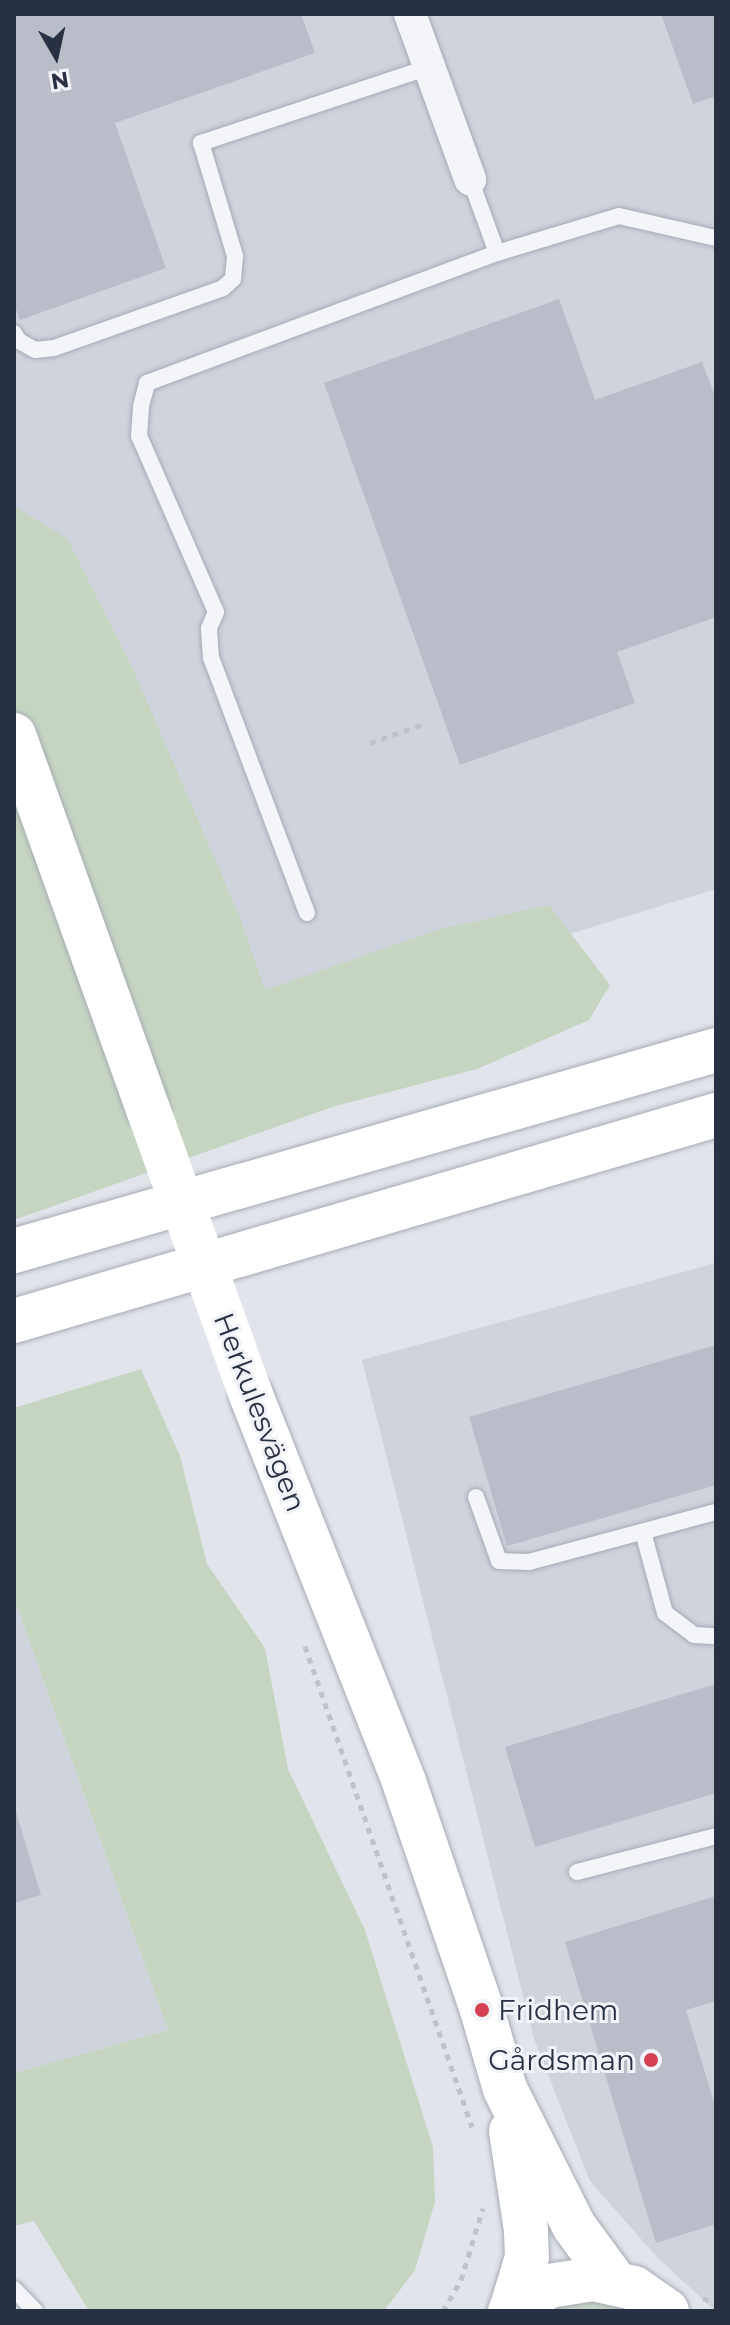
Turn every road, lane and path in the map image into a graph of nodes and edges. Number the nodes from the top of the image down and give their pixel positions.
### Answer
1 (410, 14) edge
2 (429, 67) junction
3 (470, 179) joint
4 (716, 238) edge
5 (497, 253) junction
6 (14, 333) edge
7 (426, 723) dead end
8 (14, 735) edge
9 (370, 743) dead end
10 (307, 913) dead end
11 (716, 1050) edge
12 (716, 1115) edge
13 (14, 1251) edge
14 (14, 1321) edge
15 (476, 1497) dead end
16 (716, 1512) edge
17 (643, 1532) junction
18 (716, 1636) edge
19 (302, 1637) dead end
20 (716, 1836) edge
21 (577, 1872) dead end
22 (505, 2089) junction
23 (476, 2142) dead end
24 (484, 2201) dead end
25 (615, 2282) junction
26 (14, 2289) edge
27 (510, 2310) edge
28 (35, 2311) edge
29 (443, 2311) edge
30 (667, 2311) edge

1 - 2 street
2 - 3 street
2 - 6 lane
3 - 5 lane
4 - 5 lane
5 - 10 lane
7 - 9 path
8 - 22 main road, Herkulesvägen, bridge
11 - 13 main road
12 - 14 main road
15 - 17 lane
16 - 17 lane
17 - 18 lane
19 - 23 path
20 - 21 lane
22 - 25 main road, Herkulesvägen
22 - 27 main road, Herkulesvägen
24 - 29 path
25 - 27 main road
25 - 30 main road
26 - 28 lane

